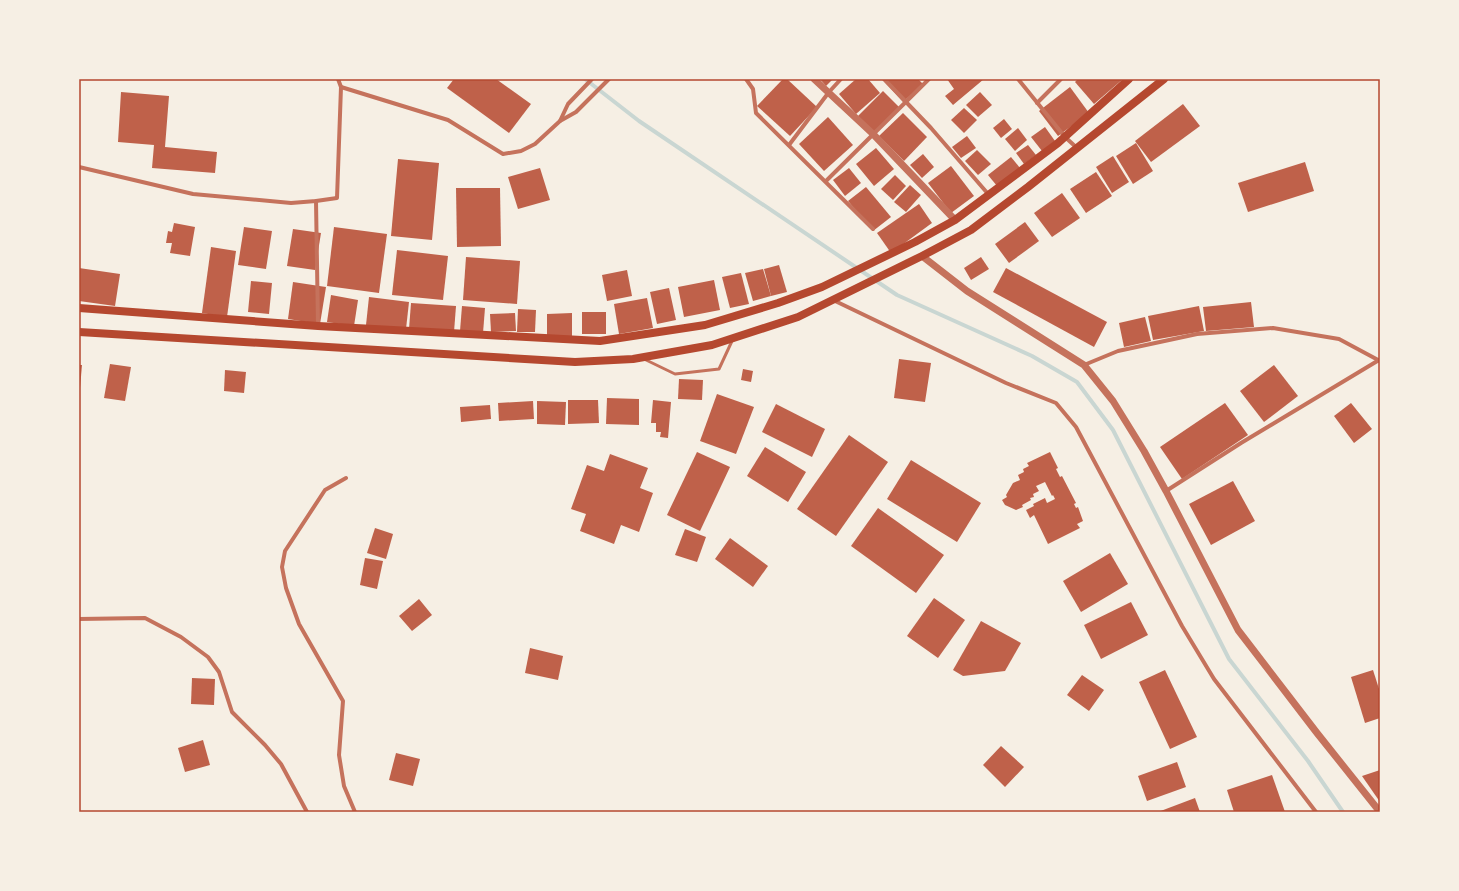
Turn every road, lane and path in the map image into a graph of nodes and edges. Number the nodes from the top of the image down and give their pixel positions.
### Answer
1 (338, 79) edge
2 (592, 79) edge
3 (609, 79) edge
4 (746, 79) edge
5 (814, 79) edge
6 (841, 79) edge
7 (884, 79) edge
8 (929, 79) edge
9 (1018, 79) edge
10 (1061, 79) edge
11 (1129, 79) edge
12 (1164, 79) edge
13 (341, 87) junction
14 (829, 92) junction
15 (906, 102) junction
16 (1037, 103) junction
17 (560, 121) junction
18 (873, 134) junction
19 (1065, 137) junction
20 (789, 145) junction
21 (1077, 148) junction
22 (79, 167) edge
23 (826, 181) junction
24 (990, 195) junction
25 (316, 202) junction
26 (955, 220) junction
27 (873, 229) dead end
28 (922, 256) junction
29 (831, 299) junction
30 (79, 308) edge
31 (318, 326) junction
32 (79, 332) edge
33 (733, 338) junction
34 (640, 357) junction
35 (1380, 361) edge
36 (1084, 365) junction
37 (346, 478) dead end
38 (1166, 491) junction
39 (79, 619) edge
40 (307, 812) edge
41 (355, 812) edge
42 (1314, 812) edge
43 (1380, 812) edge

1 - 13 street
2 - 17 street
3 - 17 street
4 - 20 street
5 - 14 street
6 - 14 street
7 - 15 street
8 - 15 street
9 - 16 street
10 - 16 street
11 - 19 main road
12 - 21 main road
13 - 17 street
13 - 25 street
14 - 18 street
14 - 20 street
15 - 18 street
15 - 24 street
16 - 19 street
18 - 23 street
18 - 26 street
19 - 21 street
19 - 24 main road
20 - 23 street
21 - 28 main road
22 - 25 street
23 - 27 street
24 - 26 main road
25 - 31 street
26 - 31 main road
28 - 29 main road
28 - 36 street
29 - 33 main road
29 - 42 street
30 - 31 main road
32 - 34 main road
33 - 34 main road
33 - 34 lane
35 - 36 street
35 - 38 street
36 - 38 street
37 - 41 street
38 - 43 street
39 - 40 street

